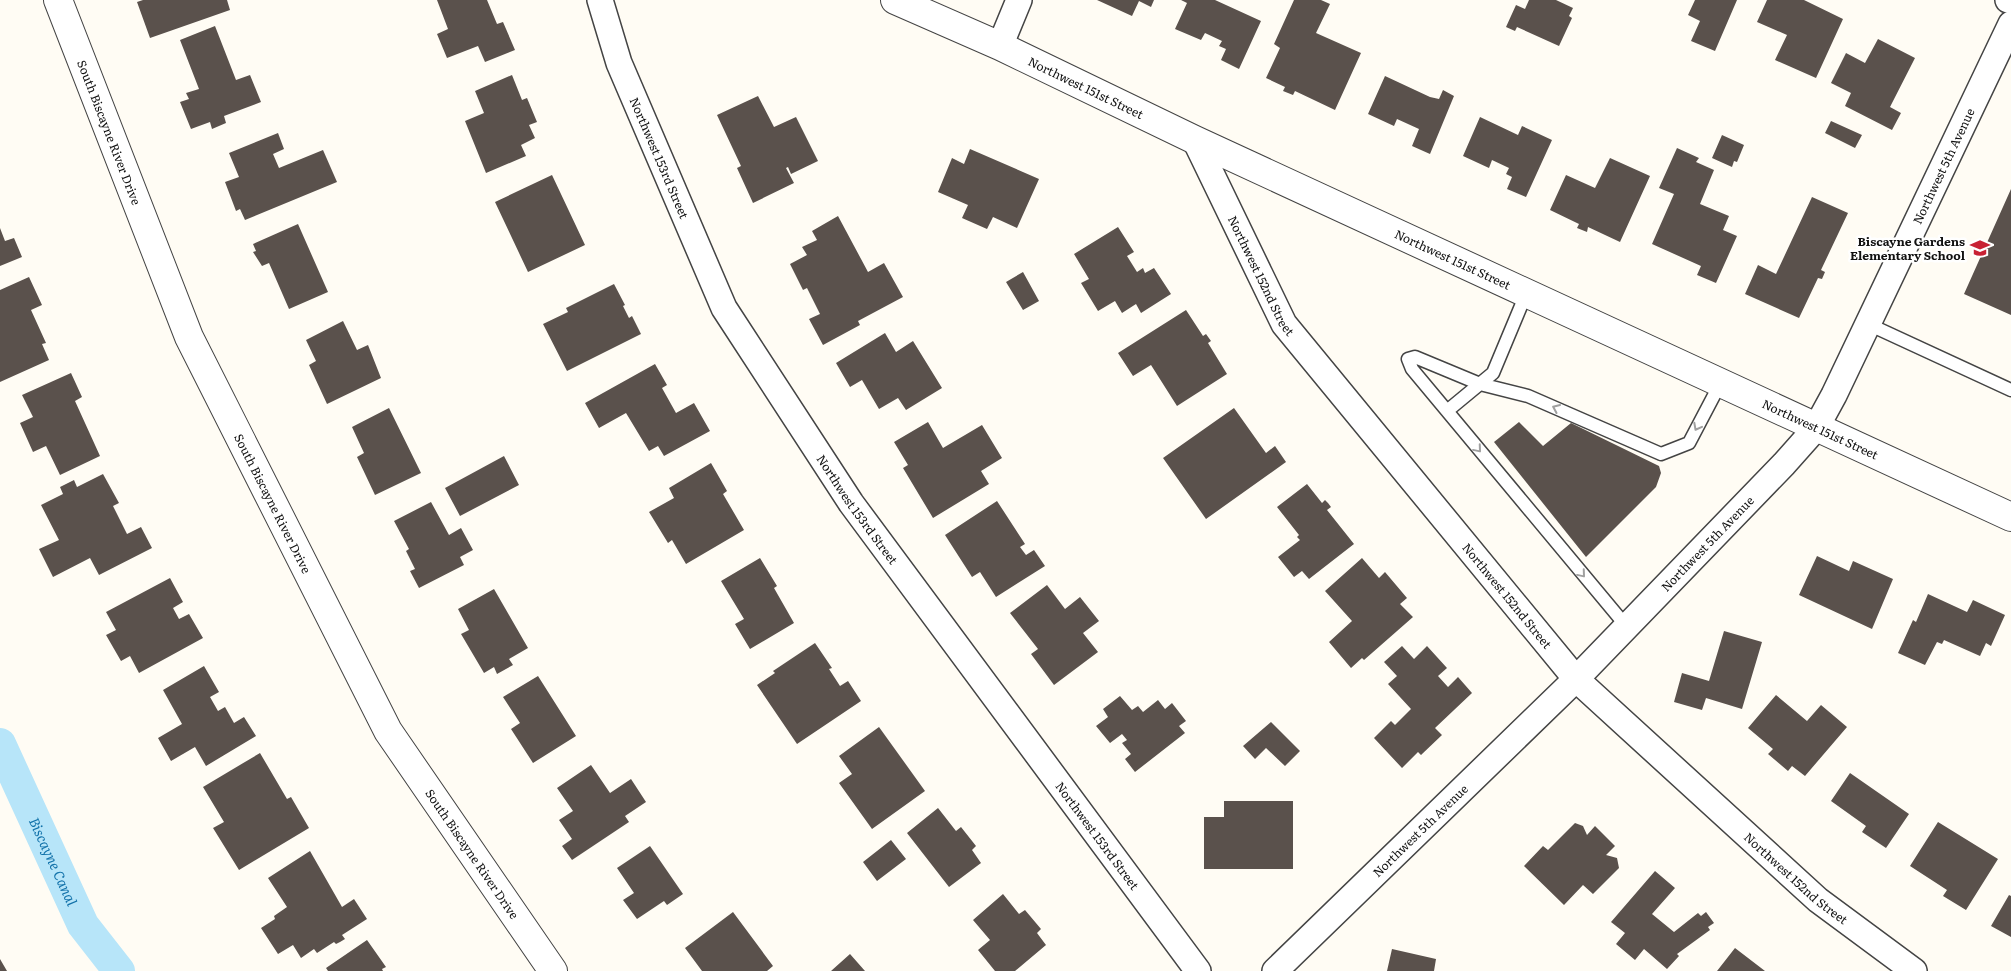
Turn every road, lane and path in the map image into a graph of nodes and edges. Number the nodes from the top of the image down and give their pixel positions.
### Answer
1 (58, 0) edge
2 (600, 0) edge
3 (895, 0) edge
4 (1019, 0) edge
5 (2011, 24) edge
6 (1000, 46) junction
7 (1195, 140) junction
8 (1526, 294) junction
9 (1868, 324) junction
10 (1480, 384) junction
11 (1720, 384) junction
12 (2011, 390) edge
13 (1447, 411) junction
14 (1816, 428) junction
15 (2011, 517) edge
16 (1627, 627) junction
17 (1576, 680) junction
18 (553, 971) edge
19 (1198, 971) edge
20 (1275, 971) edge
21 (1914, 971) edge

1 - 18 street, South Biscayne River Drive
2 - 19 street, Northwest 153rd Street
3 - 6 street, Northwest 151st Street
4 - 6 street
5 - 9 street, Northwest 5th Avenue
6 - 7 street, Northwest 151st Street
7 - 8 street, Northwest 151st Street
7 - 17 street, Northwest 152nd Street
8 - 10 lane
8 - 11 street, Northwest 151st Street
9 - 12 lane
9 - 14 street, Northwest 5th Avenue
11 -> 10 lane
10 - 13 lane
10 - 13 lane
11 - 14 street, Northwest 151st Street
13 -> 16 lane
14 - 15 street, Northwest 151st Street
14 - 16 street, Northwest 5th Avenue
16 - 17 street, Northwest 5th Avenue
17 - 20 street, Northwest 5th Avenue
17 - 21 street, Northwest 152nd Street

